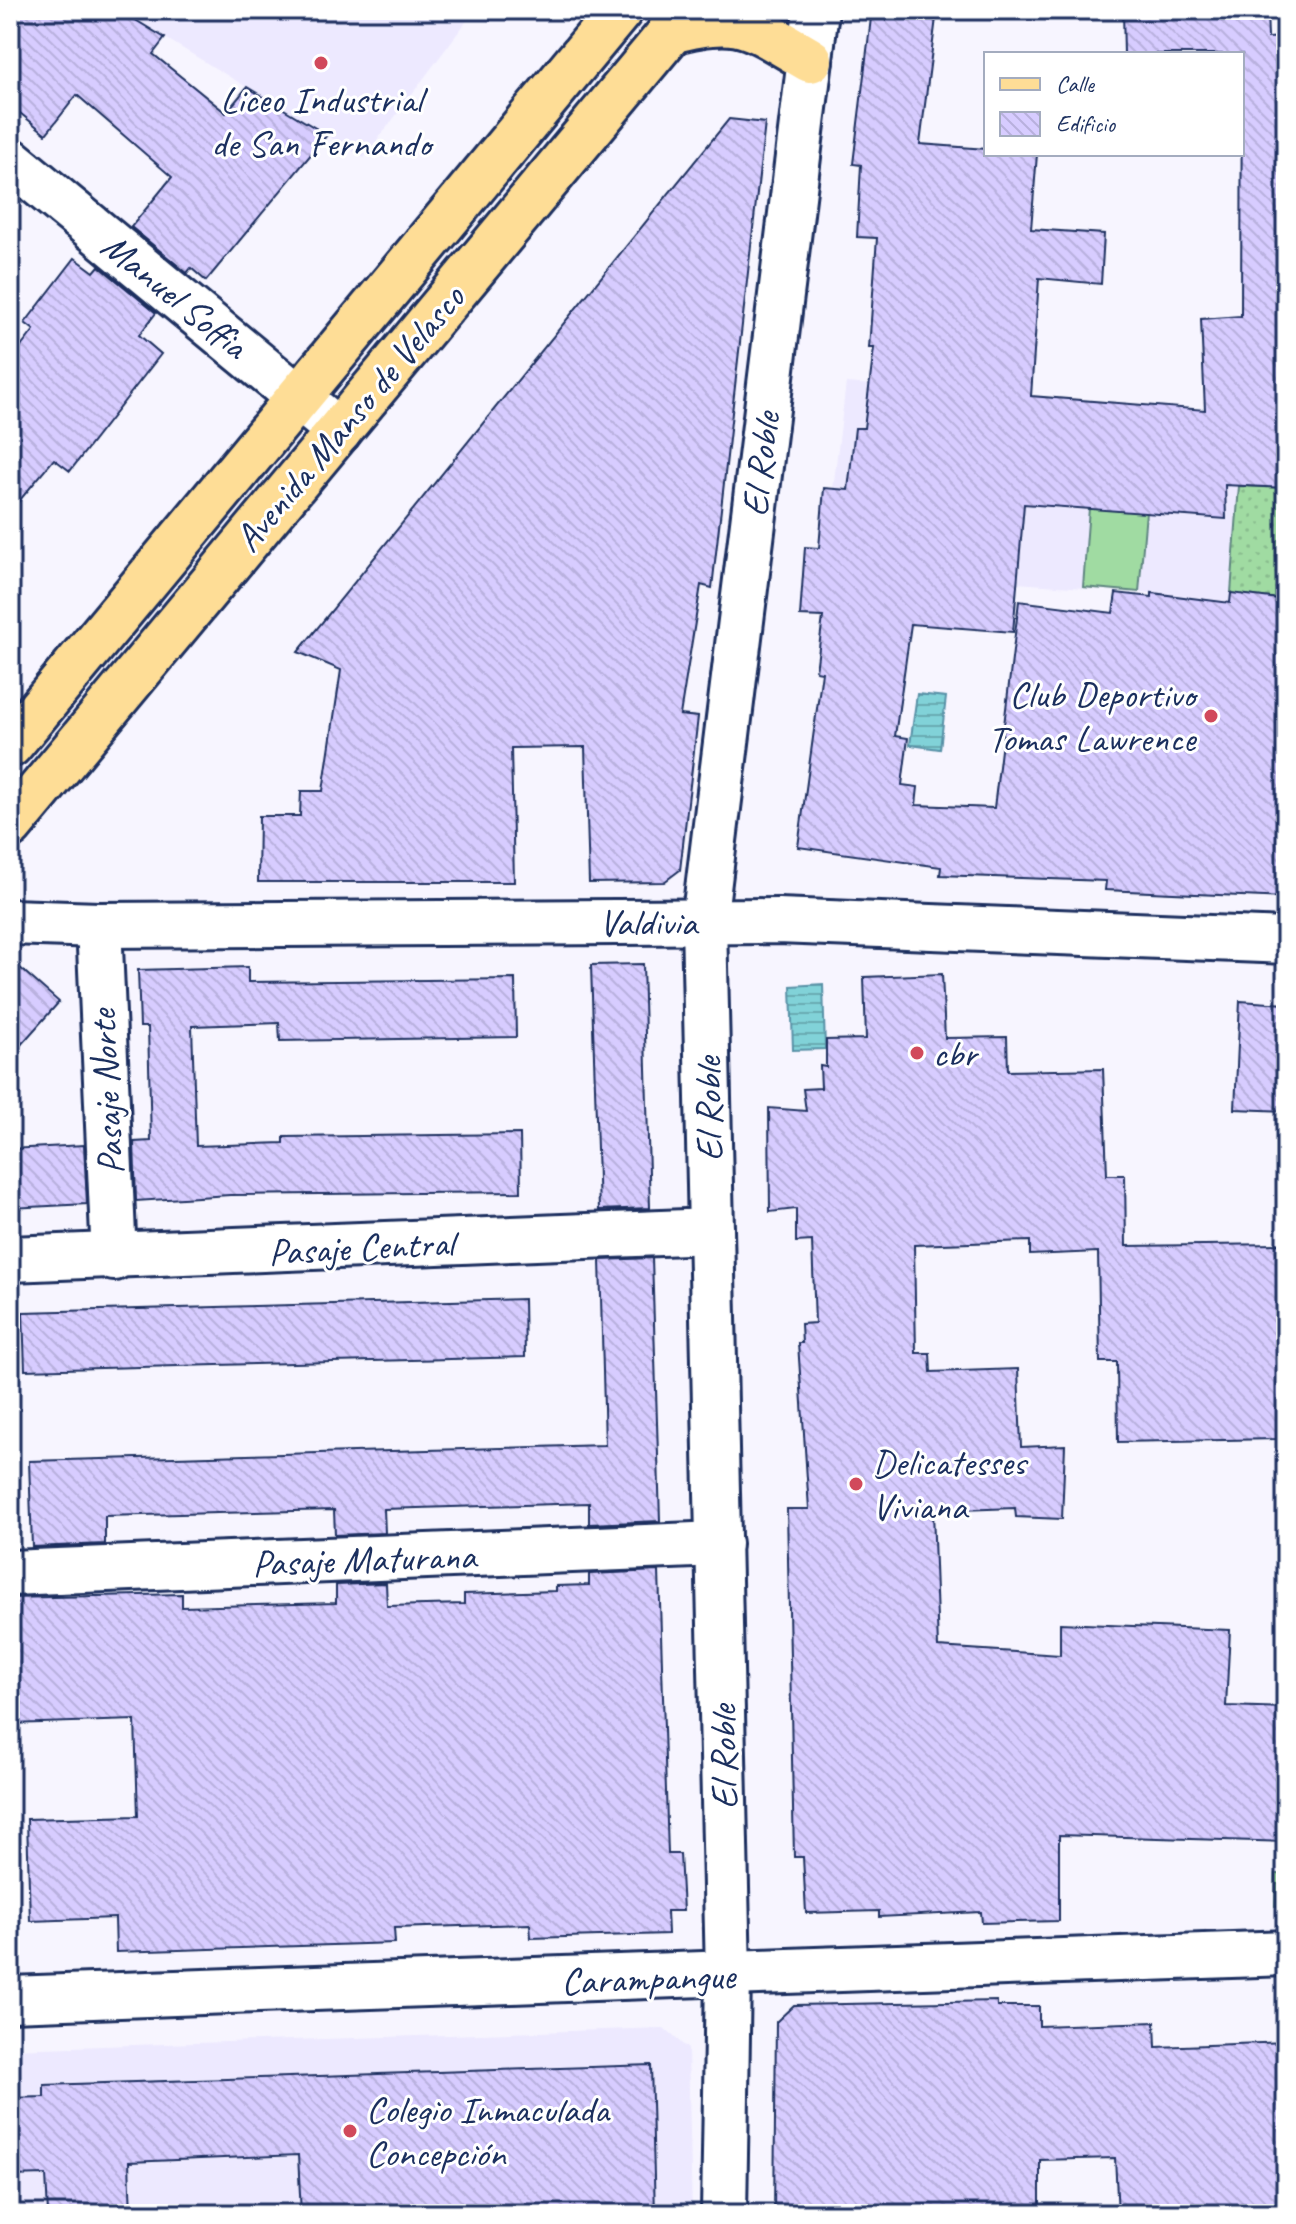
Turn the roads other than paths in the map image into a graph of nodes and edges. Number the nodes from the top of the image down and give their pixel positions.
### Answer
1 (620, 10) edge
2 (816, 10) edge
3 (679, 20) edge
4 (810, 60) junction
5 (10, 160) edge
6 (301, 398) junction
7 (339, 431) junction
8 (10, 745) edge
9 (10, 826) edge
10 (10, 922) edge
11 (704, 922) junction
12 (99, 925) junction
13 (1286, 941) edge
14 (711, 1231) junction
15 (114, 1258) junction
16 (10, 1259) edge
17 (719, 1544) junction
18 (10, 1573) edge
19 (1286, 1953) edge
20 (728, 1975) junction
21 (10, 1999) edge
22 (724, 2214) edge

1 - 6 main road, Avenida Manso de Velasco
2 - 4 street, El Roble
3 - 4 main road
3 - 7 main road, Avenida Manso de Velasco
4 - 11 street, El Roble
5 - 6 street, Manuel Soffia
6 - 7 street, Manuel Soffia
6 - 8 main road, Avenida Manso de Velasco
7 - 9 main road, Avenida Manso de Velasco
10 - 12 street, Valdivia
11 - 12 street, Valdivia
11 - 13 street, Valdivia
11 - 14 street, El Roble
12 - 15 street, Pasaje Norte
14 - 15 street, Pasaje Central
14 - 17 street, El Roble
15 - 16 street, Pasaje Central
17 - 18 street, Pasaje Maturana
17 - 20 street, El Roble
19 - 20 street, Carampangue
20 - 21 street, Carampangue
20 - 22 street, El Roble

